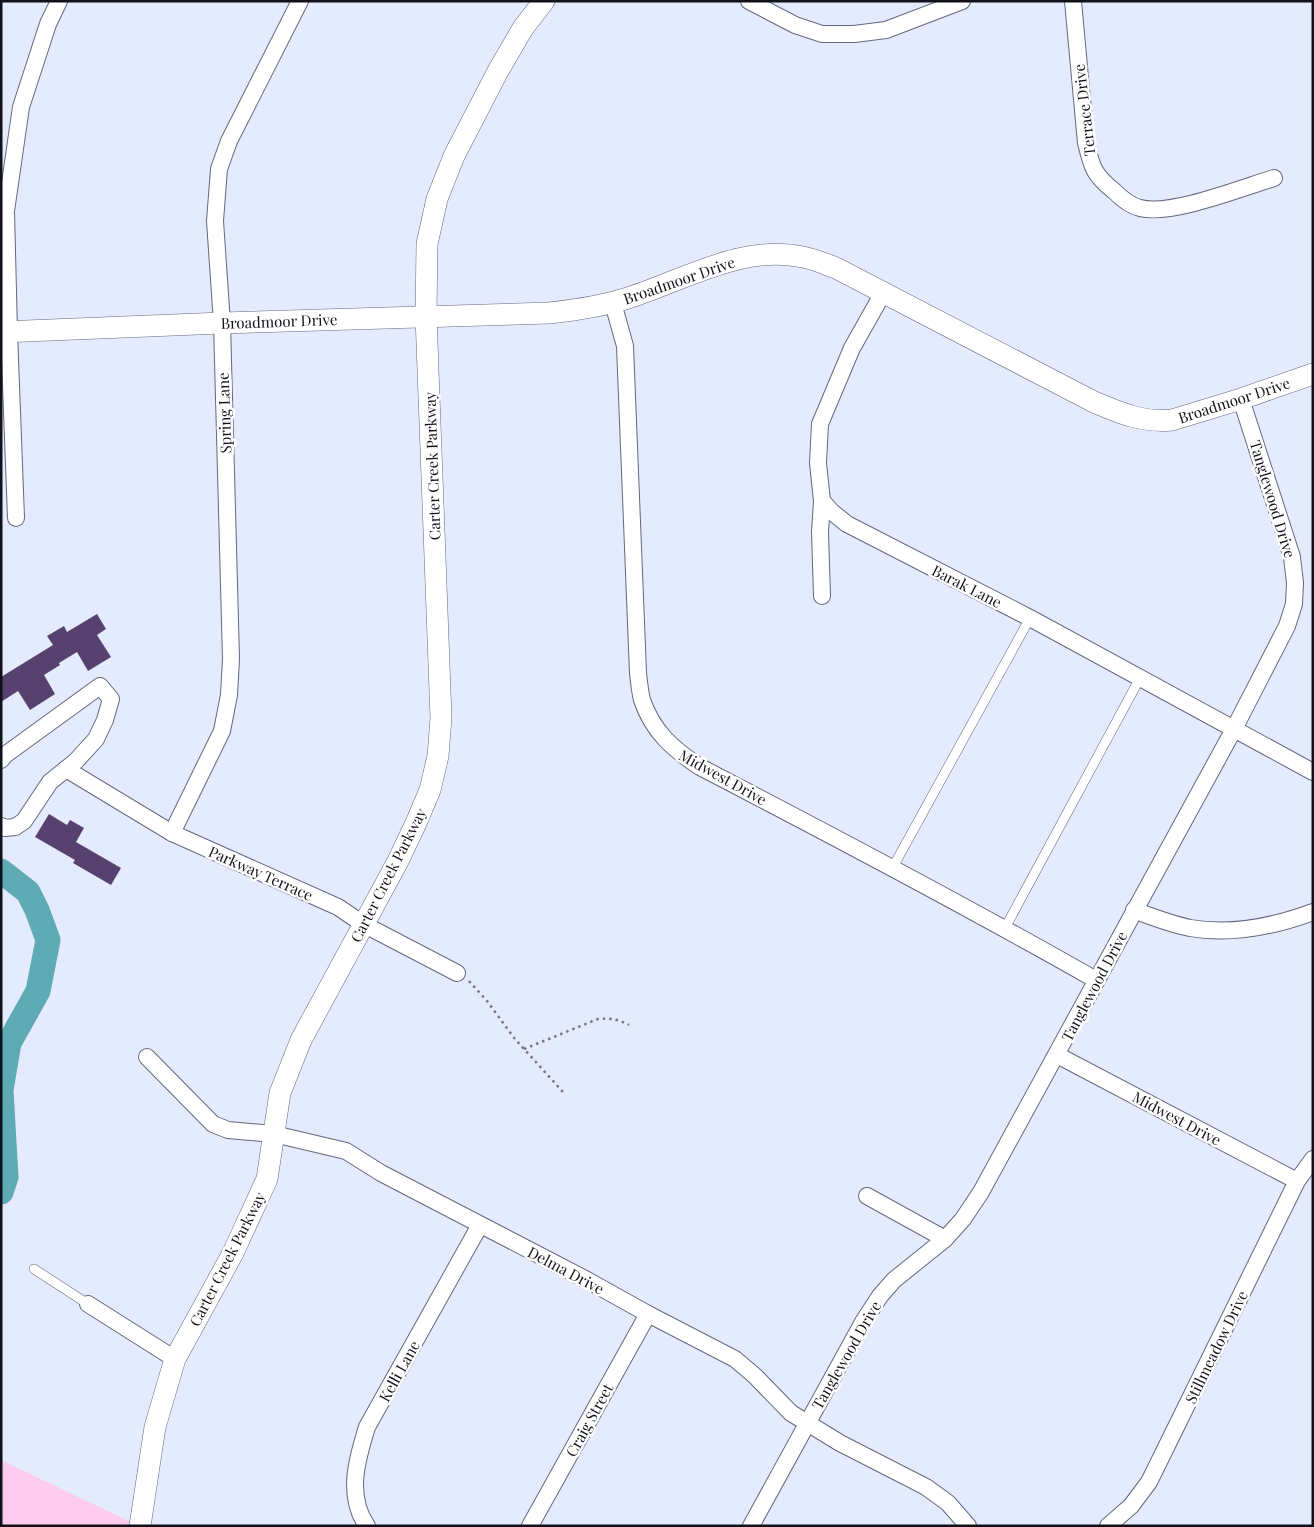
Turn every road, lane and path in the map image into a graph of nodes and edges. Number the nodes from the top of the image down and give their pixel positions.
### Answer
1 (59, 1) edge
2 (300, 1) edge
3 (544, 1) edge
4 (749, 1) edge
5 (962, 1) edge
6 (1073, 1) edge
7 (1274, 178) dead end
8 (883, 293) junction
9 (613, 303) junction
10 (426, 316) junction
11 (222, 323) junction
12 (5, 332) edge
13 (1313, 374) edge
14 (1241, 399) junction
15 (822, 501) junction
16 (16, 518) dead end
17 (822, 596) dead end
18 (1030, 618) junction
19 (1140, 678) junction
20 (1234, 729) junction
21 (1, 760) edge
22 (66, 769) junction
23 (1313, 772) edge
24 (1, 826) edge
25 (172, 833) junction
26 (892, 867) junction
27 (1134, 910) junction
28 (1313, 912) edge
29 (363, 924) junction
30 (1004, 928) junction
31 (457, 973) joint
32 (1096, 980) junction
33 (629, 1025) dead end
34 (524, 1049) junction
35 (1057, 1055) junction
36 (147, 1057) dead end
37 (563, 1092) dead end
38 (274, 1134) junction
39 (1313, 1159) edge
40 (1297, 1181) junction
41 (867, 1196) dead end
42 (480, 1225) junction
43 (945, 1239) junction
44 (34, 1269) dead end
45 (88, 1304) joint
46 (648, 1314) junction
47 (176, 1359) junction
48 (808, 1422) junction
49 (140, 1526) edge
50 (367, 1526) edge
51 (530, 1526) edge
52 (751, 1526) edge
53 (968, 1526) edge
54 (1108, 1526) edge

1 - 12 street
2 - 11 street, Spring Lane
3 - 10 street, Carter Creek Parkway
4 - 5 street
6 - 7 street, Terrace Drive
8 - 9 street, Broadmoor Drive
8 - 14 street, Broadmoor Drive
8 - 15 street
9 - 10 street, Broadmoor Drive
9 - 26 street, Midwest Drive
10 - 11 street, Broadmoor Drive
10 - 29 street, Carter Creek Parkway
11 - 12 street, Broadmoor Drive
11 - 25 street, Spring Lane
12 - 16 street
13 - 14 street, Broadmoor Drive
14 - 20 street, Tanglewood Drive
15 - 17 street
15 - 18 street, Barak Lane
18 - 19 street, Barak Lane
18 - 26 lane
19 - 20 street, Barak Lane
19 - 30 lane
20 - 23 street, Barak Lane
20 - 27 street, Tanglewood Drive
21 - 22 street
22 - 24 street
22 - 25 street, Parkway Terrace
25 - 29 street, Parkway Terrace
26 - 30 street, Midwest Drive
27 - 28 street
27 - 32 street, Tanglewood Drive
29 - 31 street, Parkway Terrace
29 - 38 street, Carter Creek Parkway
30 - 32 street, Midwest Drive
31 - 34 path
32 - 35 street, Tanglewood Drive
33 - 34 path
34 - 37 path
35 - 40 street, Midwest Drive
35 - 43 street, Tanglewood Drive
36 - 38 street, Delma Drive
38 - 42 street, Delma Drive
38 - 47 street, Carter Creek Parkway
39 - 40 street, Stillmeadow Drive
40 - 54 street, Stillmeadow Drive
41 - 43 street
42 - 46 street, Delma Drive
42 - 50 street, Kelli Lane
43 - 48 street, Tanglewood Drive
44 - 45 lane
45 - 47 street
46 - 48 street, Delma Drive
46 - 51 street, Craig Street
47 - 49 street, Carter Creek Parkway
48 - 52 street, Tanglewood Drive
48 - 53 street, Delma Drive

